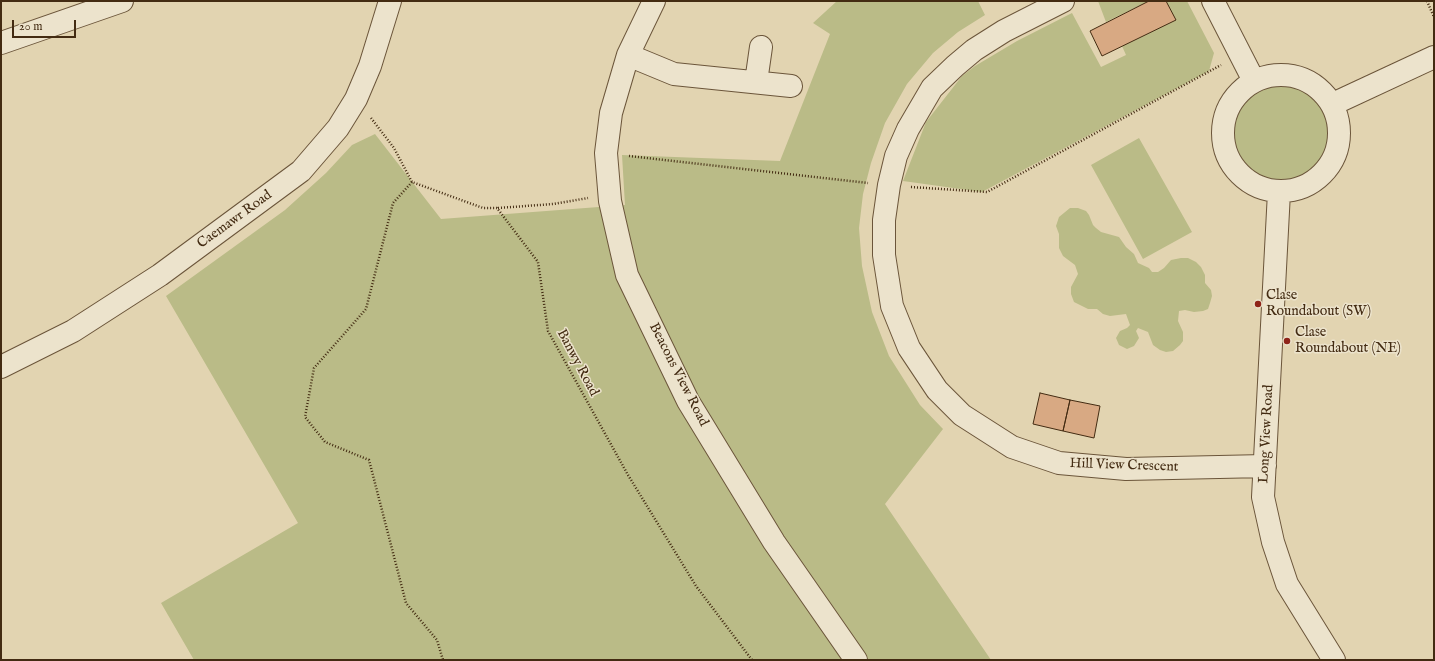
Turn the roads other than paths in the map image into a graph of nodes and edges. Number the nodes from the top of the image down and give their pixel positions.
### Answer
1 (122, 1) edge
2 (390, 1) edge
3 (654, 1) edge
4 (1063, 1) edge
5 (1213, 1) edge
6 (1, 43) edge
7 (761, 47) dead end
8 (628, 55) junction
9 (1434, 57) edge
10 (1254, 81) junction
11 (756, 82) junction
12 (791, 86) dead end
13 (1333, 104) junction
14 (1279, 192) junction
15 (1, 367) edge
16 (1265, 466) junction
17 (856, 660) edge
18 (1334, 660) edge

1 - 6 street
2 - 15 street, Caemawr Road
3 - 8 street, Beacons View Road
4 - 16 street, Hill View Crescent
5 - 10 street
7 - 11 street
8 - 11 street
8 - 17 street, Beacons View Road
9 - 13 street
10 - 13 street
10 - 14 street
11 - 12 street
13 - 14 street
14 - 16 street, Long View Road
16 - 18 street, Long View Road

